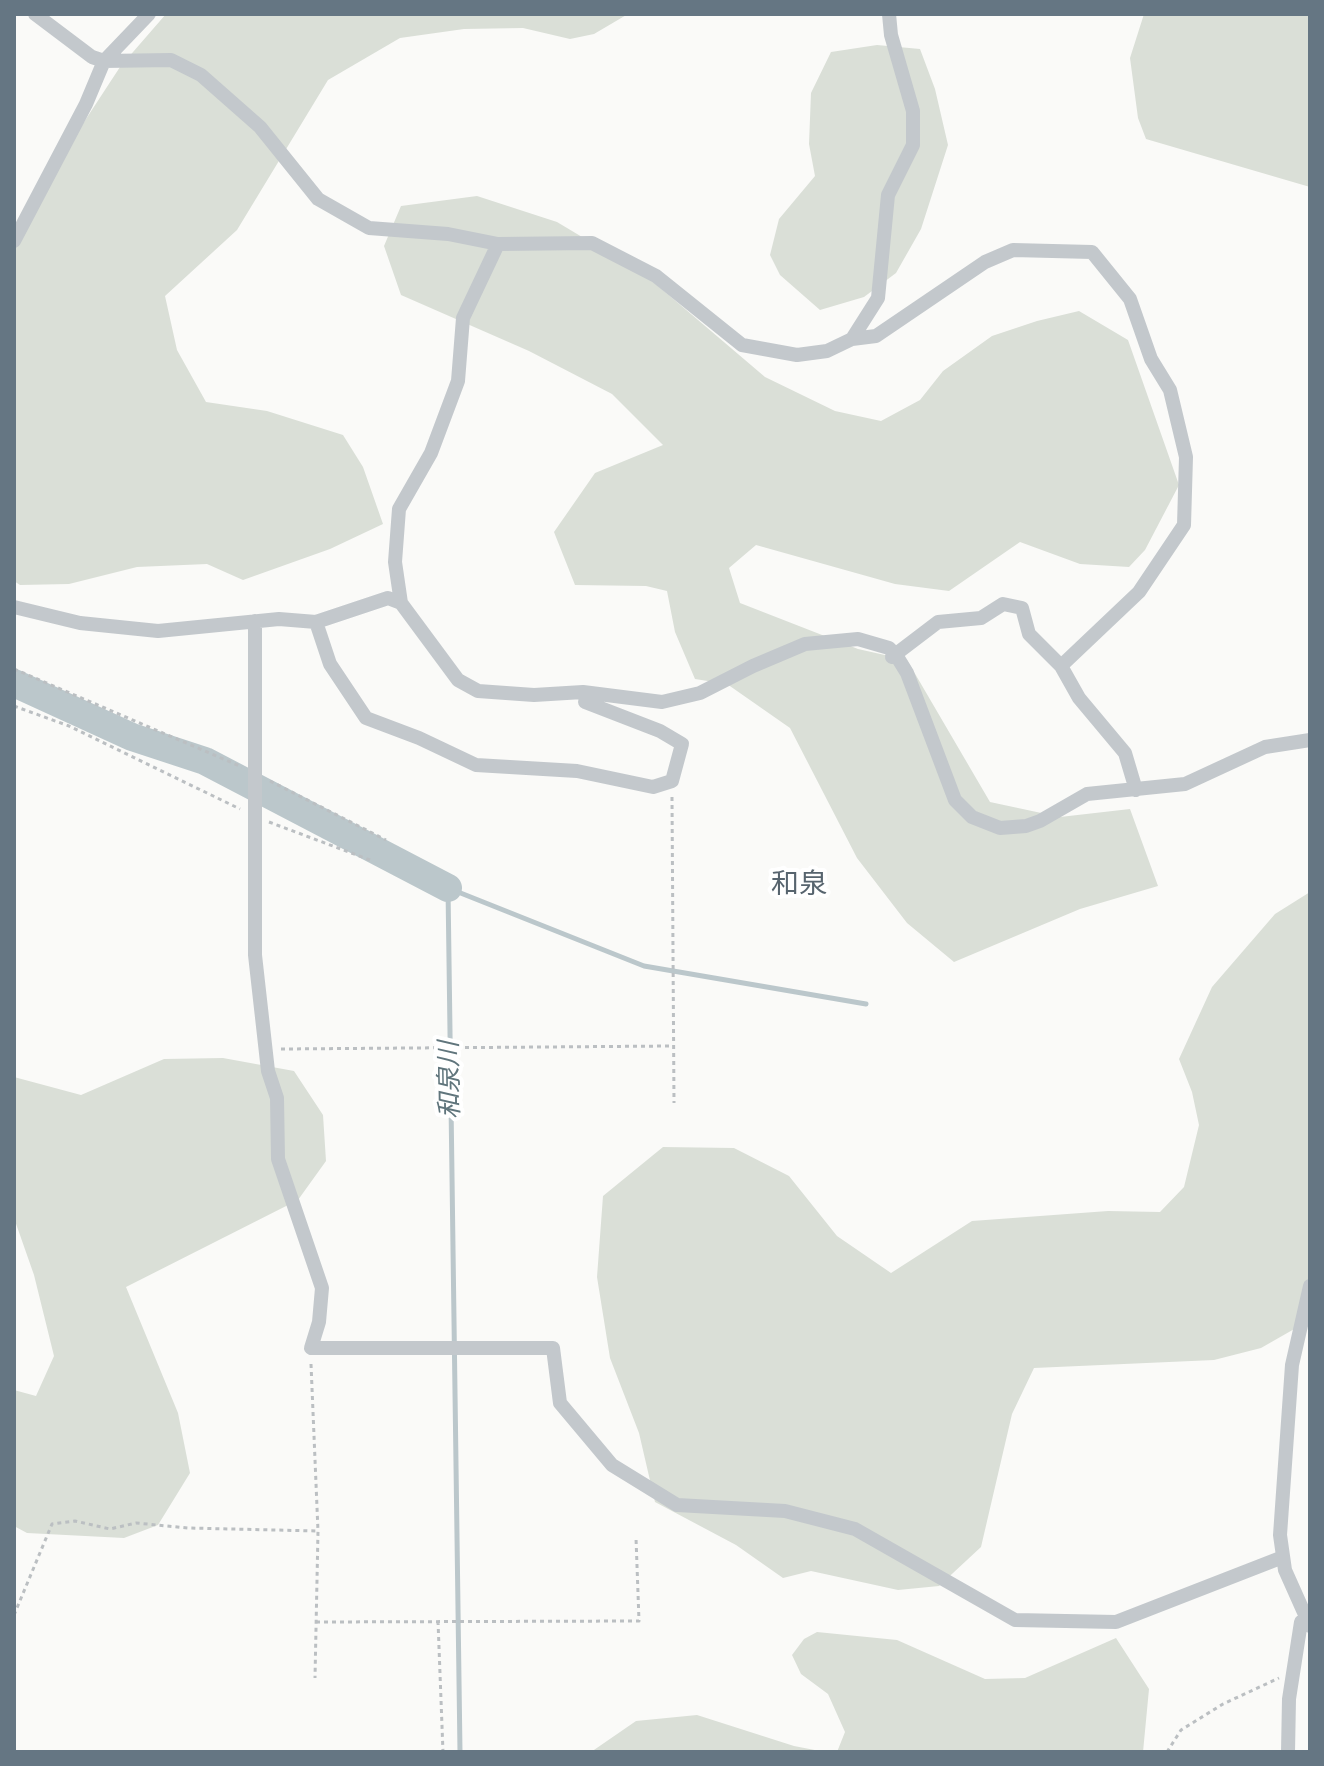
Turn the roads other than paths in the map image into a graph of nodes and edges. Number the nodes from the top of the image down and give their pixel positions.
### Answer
1 (35, 14) edge
2 (149, 14) edge
3 (889, 14) edge
4 (104, 61) junction
5 (14, 241) edge
6 (498, 244) junction
7 (852, 339) junction
8 (401, 603) junction
9 (14, 607) edge
10 (255, 621) junction
11 (316, 622) junction
12 (894, 656) junction
13 (1061, 666) junction
14 (585, 702) dead end
15 (1310, 740) edge
16 (1136, 790) junction
17 (1310, 1286) edge
18 (1283, 1557) junction
19 (1305, 1624) edge
20 (1288, 1752) edge

1 - 4 street
2 - 4 street
3 - 7 street
4 - 5 street
4 - 6 street
6 - 7 street
6 - 8 street
7 - 13 street
8 - 11 street
8 - 12 street
9 - 10 street
10 - 11 street
10 - 18 street
11 - 14 street
12 - 13 street
12 - 16 street
13 - 16 street
15 - 16 street
17 - 18 street
18 - 19 street
19 - 20 street

